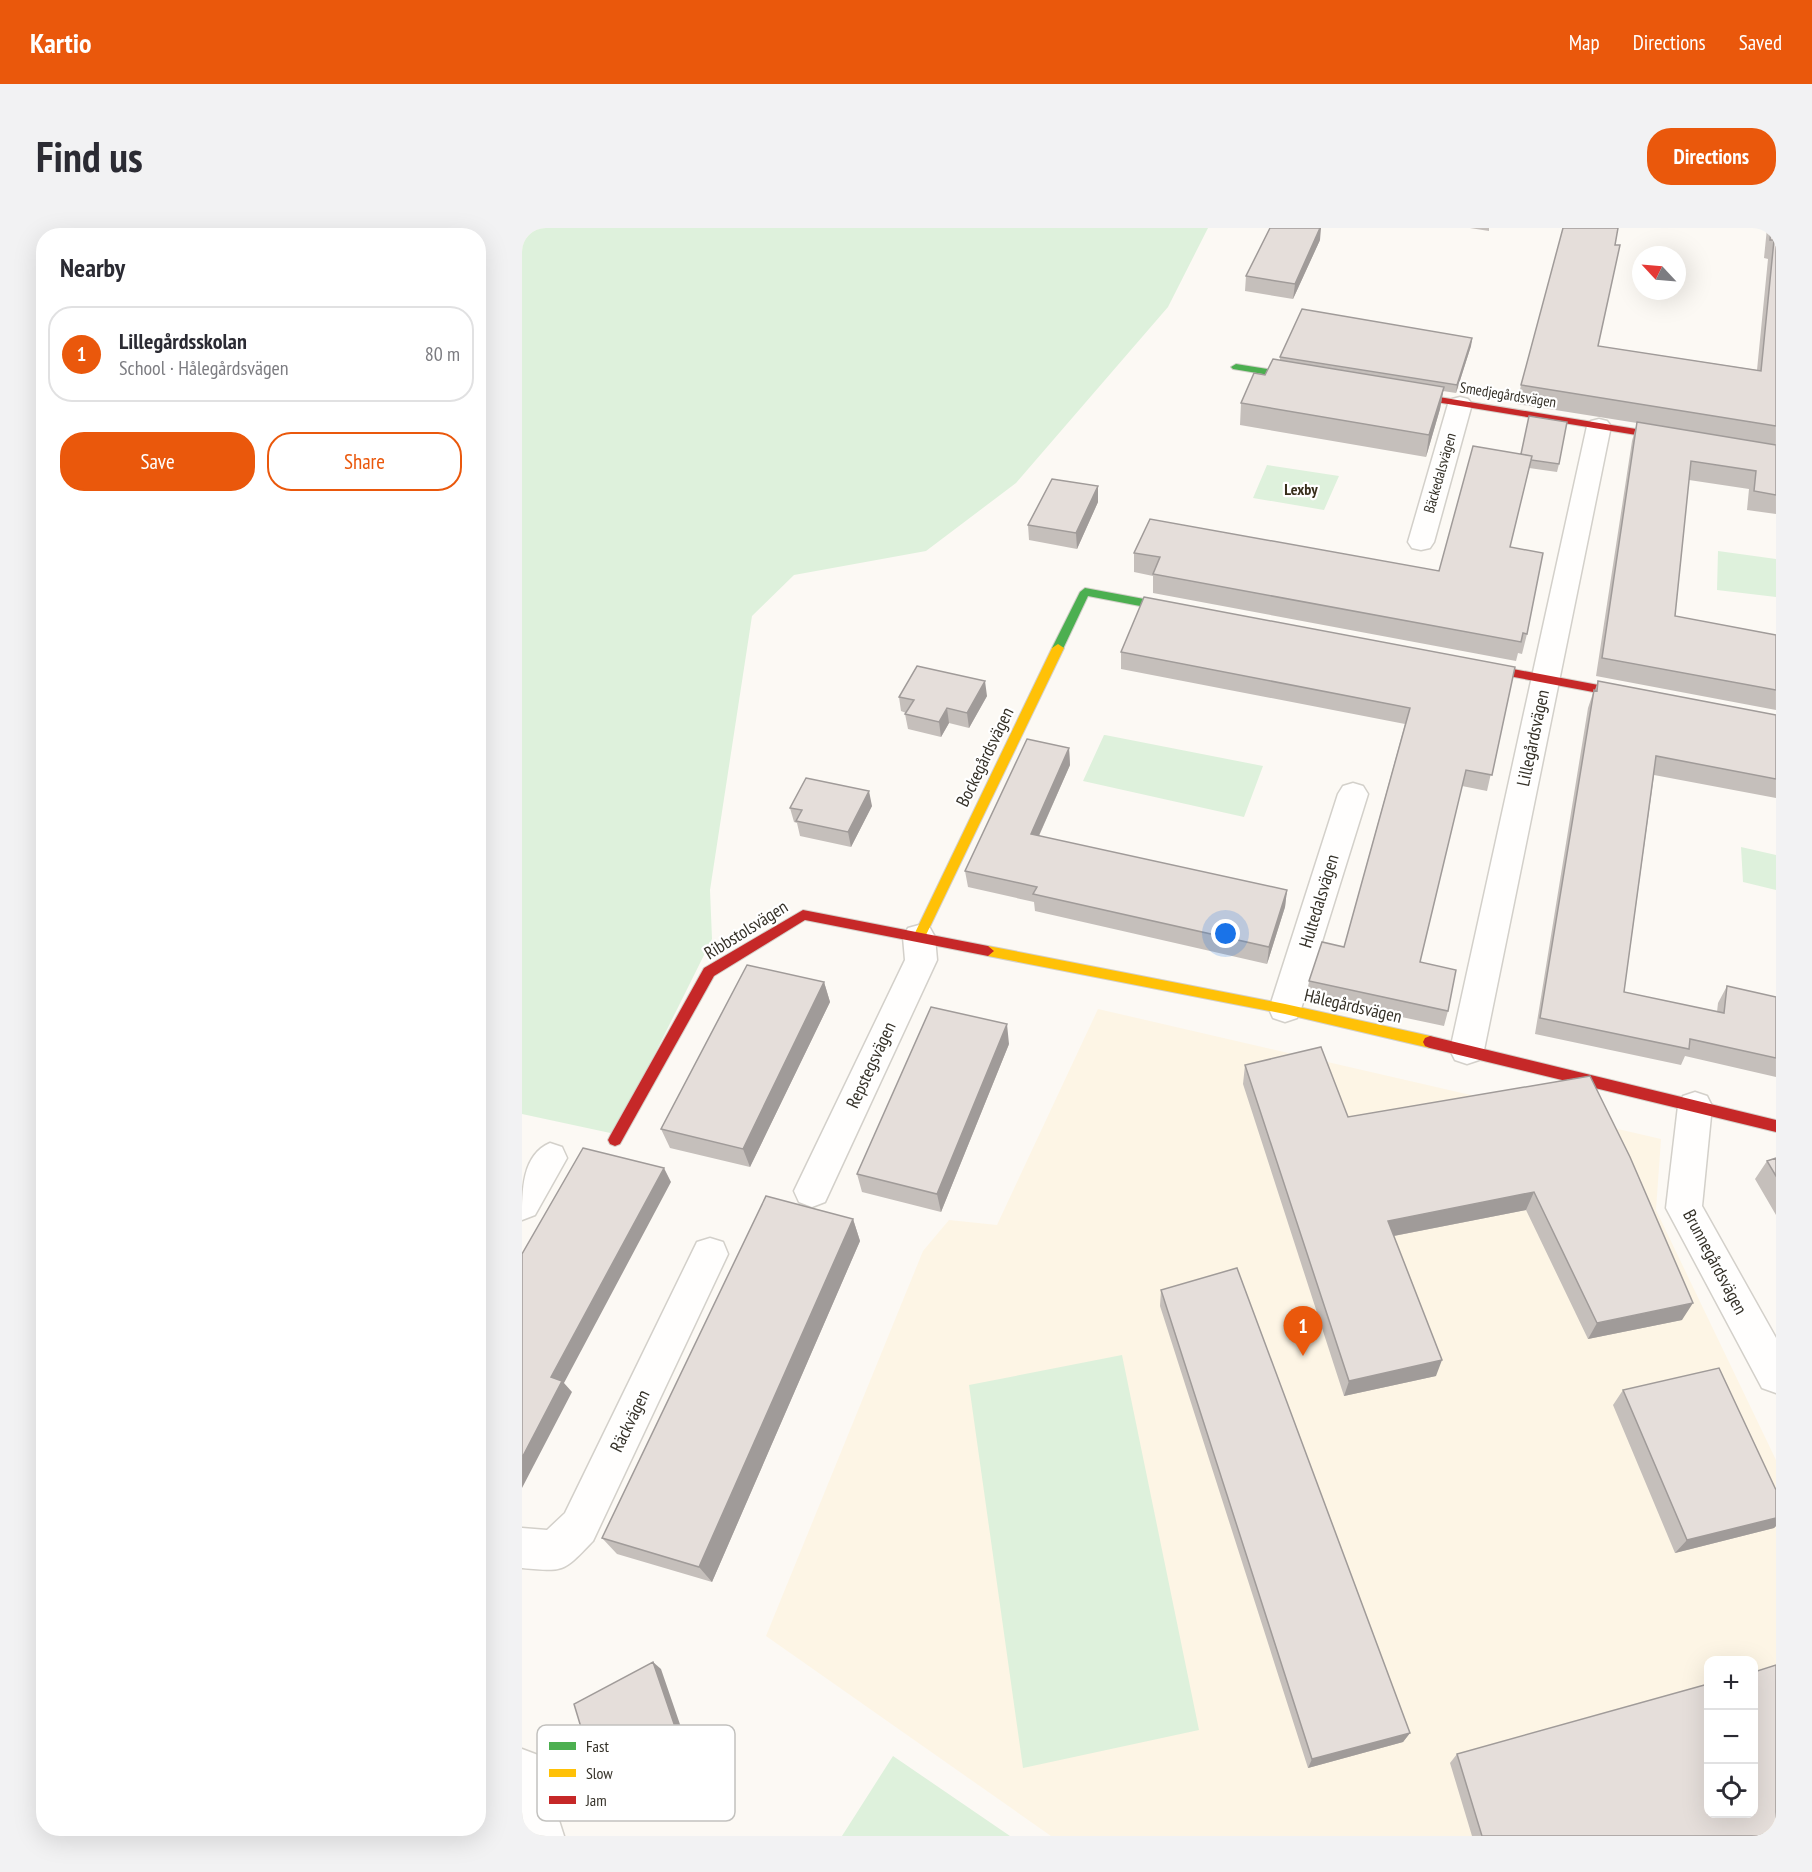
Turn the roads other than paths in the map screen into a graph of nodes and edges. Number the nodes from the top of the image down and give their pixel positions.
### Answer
1 (1236, 367) dead end
2 (1329, 382) edge
3 (1385, 392) edge
4 (1460, 404) junction
5 (1599, 426) junction
6 (1693, 441) edge
7 (1420, 542) dead end
8 (1200, 614) edge
9 (1453, 661) edge
10 (1545, 679) junction
11 (1661, 700) edge
12 (1353, 794) dead end
13 (919, 937) junction
14 (1285, 1009) junction
15 (1467, 1050) junction
16 (1695, 1106) junction
17 (1776, 1126) edge
18 (615, 1140) dead end
19 (550, 1158) dead end
20 (812, 1191) dead end
21 (522, 1204) edge
22 (710, 1254) dead end
23 (1776, 1375) edge
24 (522, 1548) edge
25 (522, 1771) edge
26 (541, 1836) edge

1 - 2 street
3 - 4 street, Smedjegårdsvägen
4 - 5 street, Smedjegårdsvägen
4 - 7 street, Bäckedalsvägen
5 - 6 street, Smedjegårdsvägen
5 - 10 street, Lillegårdsvägen
8 - 13 street, Bockegårdsvägen
9 - 10 street
10 - 11 street
10 - 15 street, Lillegårdsvägen
12 - 14 street, Hultedalsvägen
13 - 14 street, Hålegårdsvägen
13 - 18 street, Ribbstolsvägen
13 - 20 street, Repstegsvägen
14 - 15 street, Hålegårdsvägen
15 - 16 street, Hålegårdsvägen
16 - 17 street, Hålegårdsvägen
16 - 23 street, Brunnegårdsvägen
19 - 21 street
22 - 24 street, Räckvägen
25 - 26 street

